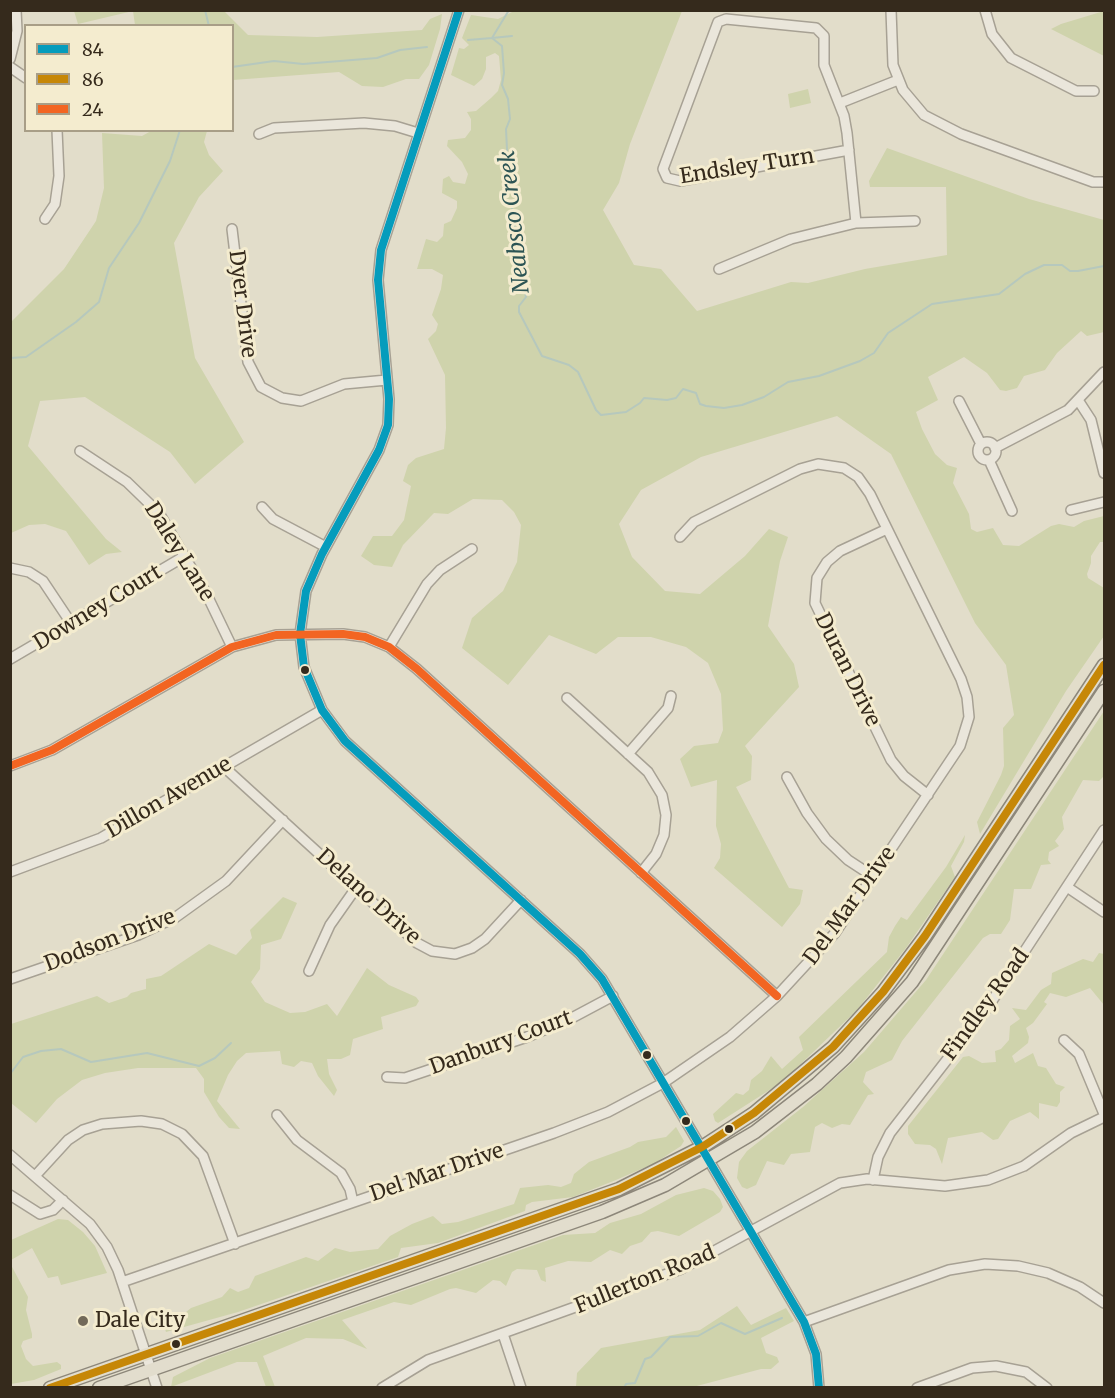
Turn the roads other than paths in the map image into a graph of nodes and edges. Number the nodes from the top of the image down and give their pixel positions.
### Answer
1 (16, 10) edge
2 (459, 10) edge
3 (891, 10) edge
4 (985, 10) edge
5 (10, 59) edge
6 (10, 67) edge
7 (24, 77) edge
8 (898, 80) junction
9 (1094, 91) dead end
10 (840, 103) junction
11 (57, 132) edge
12 (418, 133) junction
13 (259, 134) dead end
14 (849, 150) junction
15 (1104, 182) edge
16 (45, 219) dead end
17 (915, 221) dead end
18 (856, 223) junction
19 (232, 229) dead end
20 (719, 269) dead end
21 (1104, 372) edge
22 (387, 380) junction
23 (1078, 400) junction
24 (958, 401) dead end
25 (981, 444) junction
26 (995, 448) junction
27 (80, 451) dead end
28 (1103, 458) edge
29 (989, 460) junction
30 (1104, 473) edge
31 (1104, 502) edge
32 (262, 507) dead end
33 (1071, 510) dead end
34 (1011, 511) dead end
35 (887, 529) junction
36 (680, 537) dead end
37 (327, 547) junction
38 (472, 549) dead end
39 (185, 556) junction
40 (10, 568) edge
41 (71, 623) junction
42 (300, 634) junction
43 (232, 646) junction
44 (389, 647) junction
45 (10, 659) edge
46 (1104, 665) edge
47 (1104, 692) edge
48 (671, 696) dead end
49 (567, 698) dead end
50 (322, 711) junction
51 (628, 754) junction
52 (10, 766) edge
53 (224, 767) junction
54 (787, 777) dead end
55 (928, 795) junction
56 (283, 820) junction
57 (1104, 830) edge
58 (10, 872) edge
59 (640, 873) junction
60 (874, 877) junction
61 (1067, 887) junction
62 (356, 888) junction
63 (521, 900) junction
64 (1104, 912) edge
65 (309, 971) dead end
66 (10, 979) edge
67 (613, 996) junction
68 (777, 996) junction
69 (1064, 1040) dead end
70 (387, 1077) dead end
71 (663, 1083) junction
72 (277, 1115) dead end
73 (1104, 1116) edge
74 (702, 1147) junction
75 (10, 1155) edge
76 (710, 1161) junction
77 (35, 1176) junction
78 (873, 1180) junction
79 (10, 1195) edge
80 (63, 1200) junction
81 (354, 1202) junction
82 (751, 1232) junction
83 (235, 1244) junction
84 (122, 1282) junction
85 (1104, 1303) edge
86 (804, 1322) junction
87 (502, 1334) junction
88 (147, 1354) junction
89 (152, 1369) junction
90 (50, 1388) edge
91 (99, 1388) edge
92 (158, 1388) edge
93 (382, 1388) edge
94 (522, 1388) edge
95 (819, 1388) edge
96 (917, 1388) edge
97 (1047, 1388) edge

1 - 5 street
2 - 12 street
3 - 8 street
4 - 9 street
6 - 7 street
8 - 10 street
8 - 15 street
10 - 14 street
10 - 14 street, Endsley Turn
11 - 16 street
12 - 13 street
12 - 22 street
14 - 18 street
17 - 18 street
18 - 20 street
19 - 22 street, Dyer Drive
21 - 23 street
22 - 37 street
23 - 26 street
23 - 28 street
24 - 25 street
25 - 26 street
25 - 29 street
26 - 29 street
27 - 39 street, Daley Lane
28 - 30 street
29 - 34 street
31 - 33 street
32 - 37 street
35 - 36 street, Del Mar Drive
35 - 55 street, Del Mar Drive
35 - 55 street, Duran Drive
37 - 42 street
38 - 44 street
39 - 41 street, Downey Court
39 - 43 street, Daley Lane
40 - 41 street
41 - 45 street, Downey Court
42 - 43 street
42 - 44 street
42 - 50 street
43 - 52 street
44 - 59 street
46 - 74 main road
47 - 76 main road
48 - 51 street
49 - 51 street
50 - 53 street, Dillon Avenue
50 - 63 street
51 - 59 street
53 - 56 street, Delano Drive
53 - 58 street, Dillon Avenue
54 - 60 street
55 - 60 street, Del Mar Drive
56 - 62 street, Delano Drive
56 - 66 street, Dodson Drive
57 - 61 street, Findley Road
59 - 68 street
60 - 68 street, Del Mar Drive
61 - 64 street
61 - 78 street, Findley Road
62 - 63 street, Delano Drive
62 - 65 street
63 - 67 street
67 - 70 street, Danbury Court
67 - 71 street
68 - 71 street, Del Mar Drive
69 - 73 street
71 - 74 street
71 - 81 street, Del Mar Drive
72 - 81 street
73 - 78 street, Fullerton Road
74 - 76 street
74 - 88 main road
75 - 77 street
76 - 82 street
76 - 89 main road
77 - 80 street
77 - 83 street
78 - 82 street, Fullerton Road
79 - 80 street
80 - 84 street
81 - 83 street, Del Mar Drive
82 - 86 street
82 - 87 street, Fullerton Road
83 - 84 street, Del Mar Drive
84 - 88 street
85 - 86 street
86 - 95 street
87 - 93 street, Fullerton Road
87 - 94 street
88 - 89 street
88 - 90 main road
89 - 91 main road
89 - 92 street
96 - 97 street

